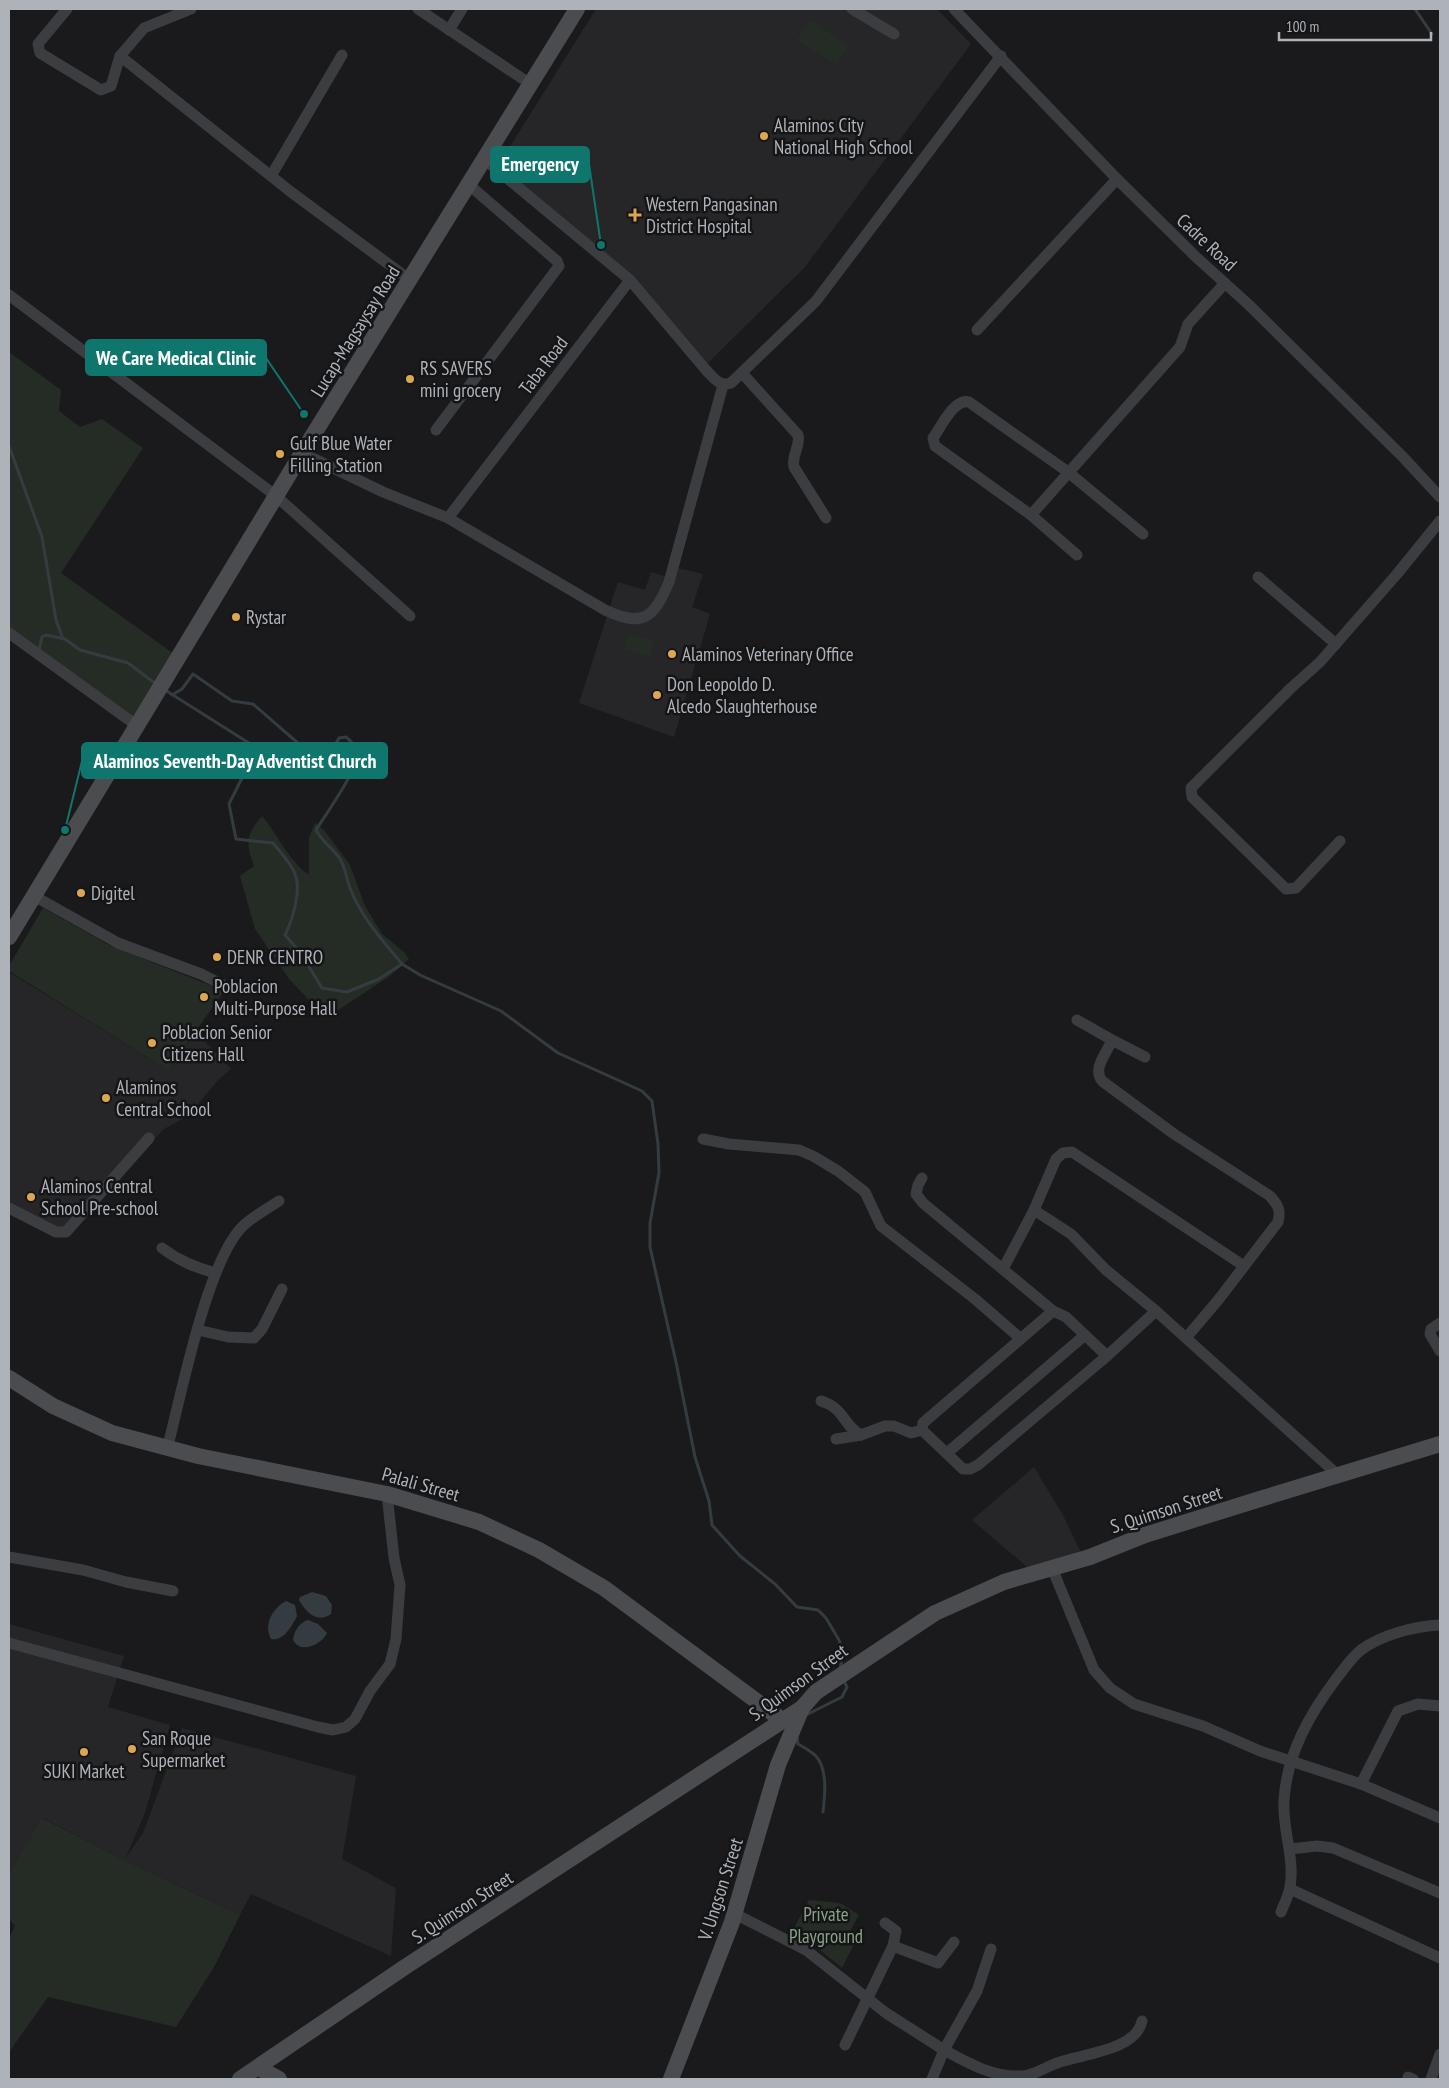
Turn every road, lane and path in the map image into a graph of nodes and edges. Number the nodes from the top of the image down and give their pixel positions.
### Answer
1 (67, 9) edge
2 (191, 9) edge
3 (418, 9) edge
4 (462, 9) edge
5 (577, 9) edge
6 (852, 9) edge
7 (954, 9) edge
8 (449, 30) junction
9 (894, 34) dead end
10 (342, 55) dead end
11 (120, 56) junction
12 (1001, 56) junction
13 (529, 83) junction
14 (484, 159) junction
15 (271, 176) junction
16 (1116, 178) junction
17 (468, 184) junction
18 (410, 280) junction
19 (630, 280) junction
20 (1225, 283) junction
21 (9, 295) edge
22 (977, 330) dead end
23 (742, 373) junction
24 (723, 385) junction
25 (436, 430) dead end
26 (302, 453) junction
27 (1068, 472) junction
28 (276, 496) junction
29 (1440, 497) edge
30 (1031, 515) junction
31 (448, 518) junction
32 (826, 518) dead end
33 (1440, 521) edge
34 (1143, 534) dead end
35 (1077, 555) dead end
36 (1258, 577) dead end
37 (410, 616) dead end
38 (9, 633) edge
39 (1336, 644) junction
40 (136, 726) junction
41 (1340, 841) dead end
42 (34, 896) junction
43 (9, 936) edge
44 (223, 985) dead end
45 (1077, 1020) dead end
46 (1112, 1040) junction
47 (1145, 1057) dead end
48 (149, 1138) dead end
49 (703, 1139) dead end
50 (922, 1178) dead end
51 (279, 1201) dead end
52 (9, 1208) edge
53 (1034, 1210) junction
54 (162, 1248) dead end
55 (1244, 1266) junction
56 (1003, 1269) junction
57 (216, 1273) junction
58 (282, 1289) dead end
59 (1053, 1311) junction
60 (1156, 1311) junction
61 (1440, 1323) edge
62 (198, 1330) junction
63 (1085, 1335) junction
64 (1020, 1338) junction
65 (1186, 1338) junction
66 (1440, 1351) edge
67 (1107, 1356) junction
68 (9, 1378) edge
69 (821, 1400) dead end
70 (922, 1430) junction
71 (861, 1435) junction
72 (836, 1440) dead end
73 (1440, 1444) edge
74 (167, 1449) junction
75 (947, 1454) junction
76 (1338, 1475) junction
77 (387, 1494) junction
78 (9, 1557) edge
79 (1052, 1568) junction
80 (173, 1591) dead end
81 (1440, 1625) edge
82 (9, 1643) edge
83 (1440, 1706) edge
84 (802, 1708) junction
85 (782, 1720) junction
86 (1291, 1759) junction
87 (1361, 1784) junction
88 (1440, 1818) edge
89 (1290, 1849) junction
90 (1290, 1889) junction
91 (1440, 1892) edge
92 (1281, 1912) dead end
93 (735, 1914) junction
94 (885, 1923) dead end
95 (954, 1942) dead end
96 (894, 1946) junction
97 (991, 1948) dead end
98 (1440, 1958) edge
99 (868, 1999) junction
100 (1142, 2021) dead end
101 (845, 2045) dead end
102 (944, 2050) junction
103 (1440, 2054) edge
104 (259, 2068) junction
105 (240, 2079) edge
106 (279, 2079) edge
107 (671, 2079) edge
108 (932, 2079) edge
109 (1431, 2079) edge

1 - 11 street
2 - 11 street
3 - 8 street
4 - 8 street
5 - 13 street, Lucap-Magsaysay Road
6 - 9 street
7 - 12 street, Cadre Road
8 - 13 street
10 - 15 street
11 - 15 street
12 - 16 street, Cadre Road
12 - 23 street
13 - 14 street, Lucap-Magsaysay Road
14 - 17 street, Lucap-Magsaysay Road
14 - 19 street
15 - 18 street
16 - 20 street, Cadre Road
16 - 22 street
17 - 18 street, Lucap-Magsaysay Road
17 - 25 street
18 - 26 street, Lucap-Magsaysay Road
19 - 24 street
19 - 31 street, Taba Road
20 - 27 street
20 - 29 street, Cadre Road
21 - 28 street
23 - 24 street
23 - 32 street
24 - 31 street
26 - 28 street, Lucap-Magsaysay Road
26 - 31 street
27 - 30 street
27 - 30 street
27 - 34 street
28 - 37 street
28 - 40 street, Lucap-Magsaysay Road
30 - 35 street
33 - 39 street
36 - 39 street
38 - 40 street
39 - 41 street
40 - 42 street, Lucap-Magsaysay Road
42 - 43 street, Lucap-Magsaysay Road
42 - 44 street
45 - 46 street
46 - 47 street
46 - 55 street
48 - 52 street
49 - 64 street
50 - 56 street
51 - 57 street
53 - 55 street
53 - 56 street
53 - 60 street
54 - 57 street
55 - 65 street
56 - 59 street
57 - 62 street
58 - 62 street
59 - 63 street
59 - 64 street
60 - 65 street
60 - 67 street
61 - 66 street
62 - 74 street
63 - 67 street
63 - 75 street
64 - 70 street
65 - 76 street
67 - 75 street
68 - 74 street, Palali Street
69 - 71 street
70 - 71 street
70 - 75 street
71 - 72 street
73 - 76 street, S. Quimson Street
74 - 77 street, Palali Street
76 - 79 street, S. Quimson Street
77 - 82 street
77 - 85 street, Palali Street
78 - 80 street
79 - 84 street, S. Quimson Street
79 - 86 street
81 - 86 street
83 - 87 street
84 - 85 street, S. Quimson Street
84 - 93 street, V. Ungson Street
85 - 104 street, S. Quimson Street
86 - 87 street
86 - 89 street
87 - 88 street
89 - 90 street
89 - 91 street
90 - 92 street
90 - 98 street
93 - 99 street
93 - 107 street, V. Ungson Street
94 - 96 street
95 - 96 street
96 - 99 street
97 - 102 street
99 - 101 street
99 - 102 street
100 - 102 street
102 - 108 street
103 - 109 street
104 - 105 street, S. Quimson Street
104 - 106 street

